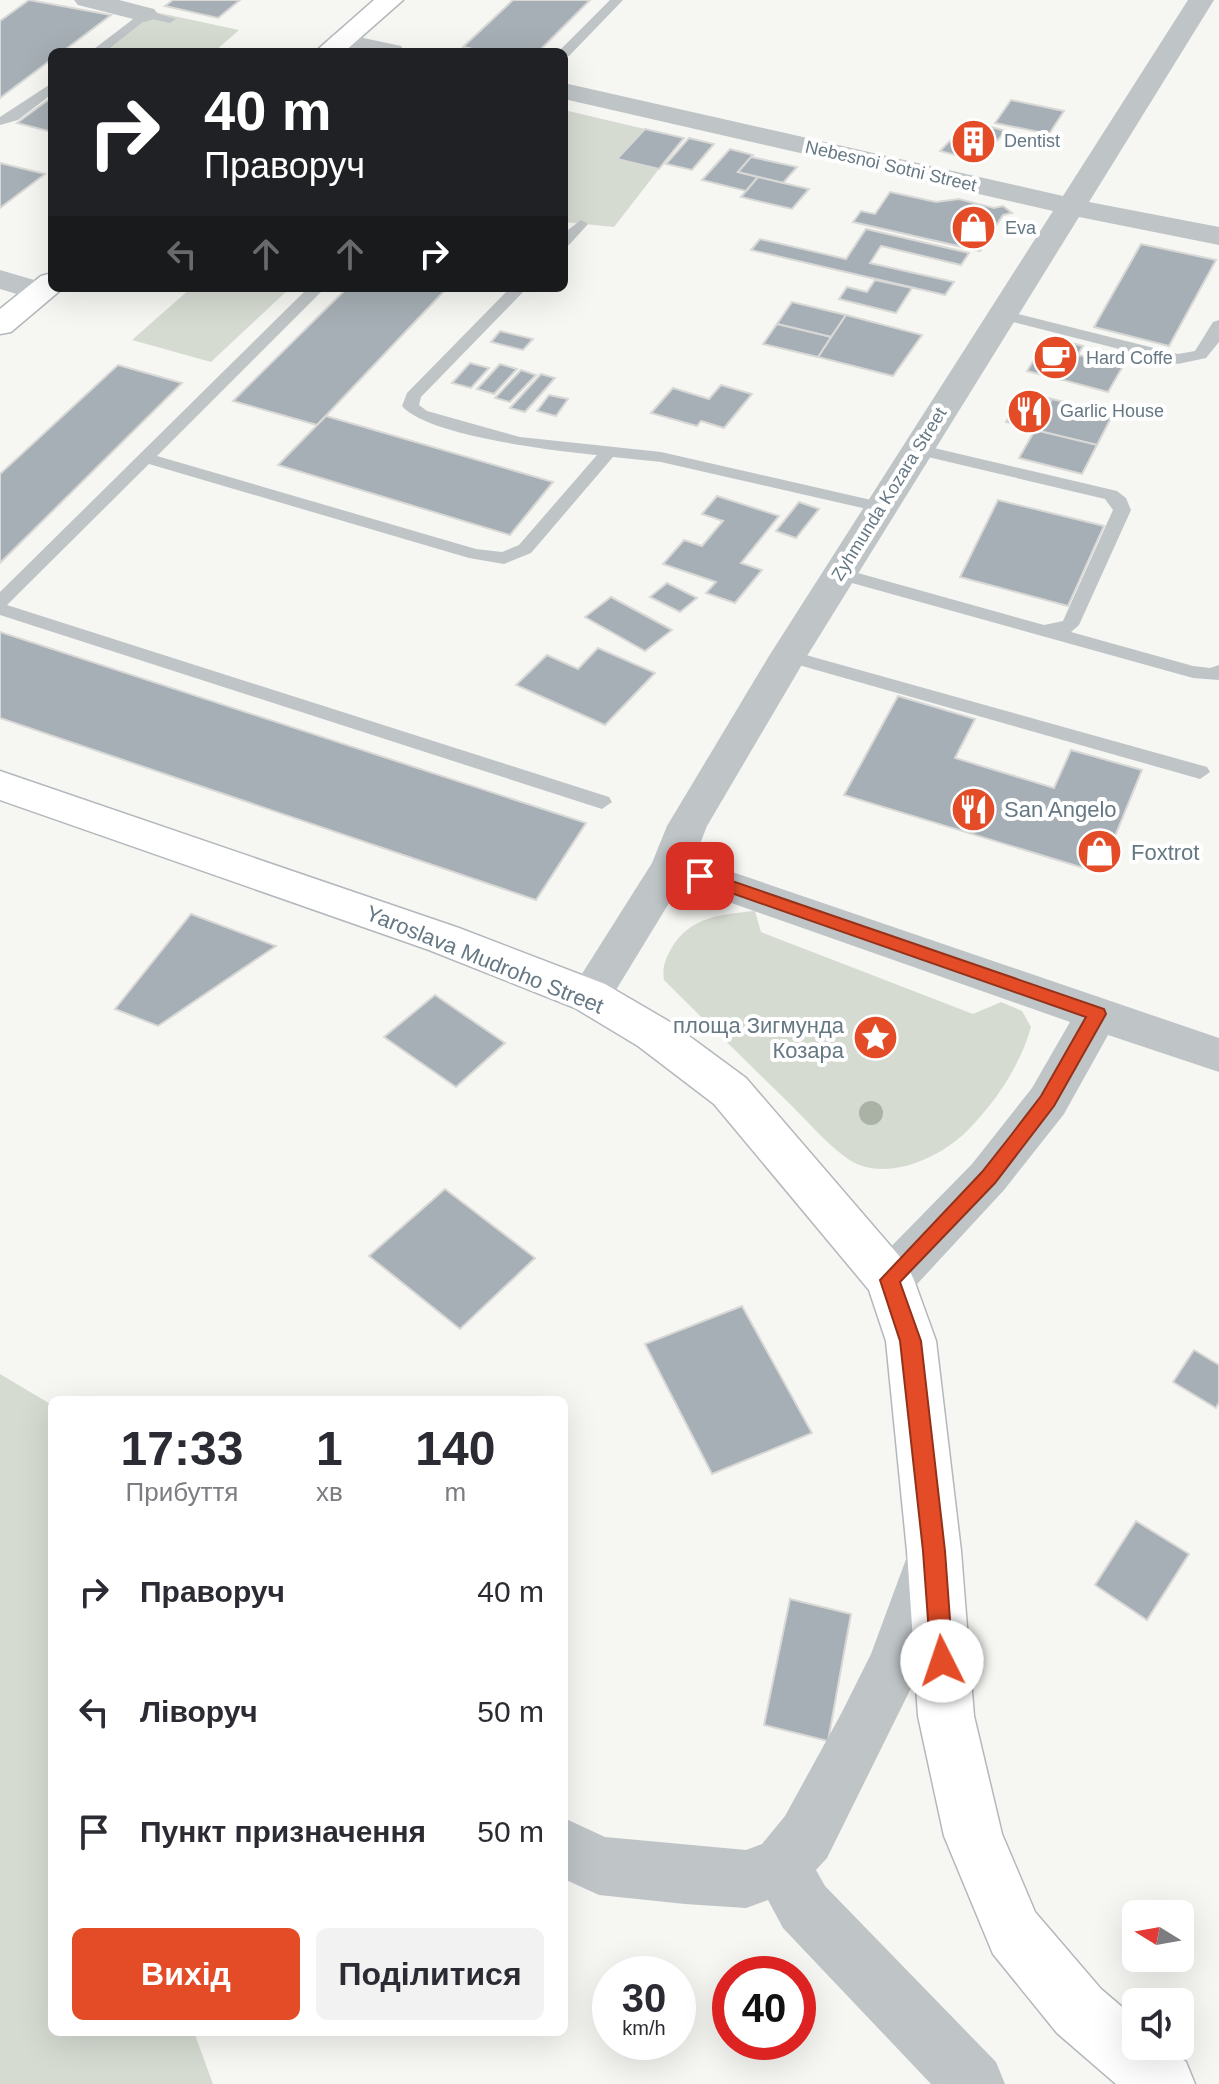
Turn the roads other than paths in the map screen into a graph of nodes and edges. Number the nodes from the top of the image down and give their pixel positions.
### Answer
1 (87, 0) edge
2 (390, 0) edge
3 (617, 0) edge
4 (1204, 0) edge
5 (1219, 2) edge
6 (158, 16) joint
7 (334, 47) edge
8 (104, 48) edge
9 (568, 49) edge
10 (48, 90) edge
11 (568, 92) edge
12 (0, 121) edge
13 (1072, 207) junction
14 (581, 224) dead end
15 (1219, 236) edge
16 (568, 238) edge
17 (0, 279) edge
18 (46, 287) edge
19 (313, 292) edge
20 (515, 292) edge
21 (1002, 315) junction
22 (0, 325) edge
23 (1219, 325) edge
24 (917, 449) junction
25 (610, 450) junction
26 (146, 458) junction
27 (880, 507) junction
28 (840, 574) junction
29 (0, 602) edge
30 (0, 609) edge
31 (1044, 631) junction
32 (788, 656) junction
33 (1219, 671) edge
34 (1200, 772) dead end
35 (0, 785) edge
36 (602, 802) dead end
37 (671, 866) junction
38 (590, 996) junction
39 (1097, 1014) junction
40 (1219, 1055) edge
41 (890, 1280) junction
42 (934, 1551) junction
43 (568, 1849) edge
44 (781, 1866) junction
45 (974, 2084) edge
46 (1164, 2084) edge

1 - 6 street
2 - 7 street
3 - 9 lane
4 - 5 street
4 - 13 street, Zyhmunda Kozara Street
6 - 8 lane
10 - 12 lane
11 - 13 street, Nebesnoi Sotni Street
13 - 15 street, Nebesnoi Sotni Street
13 - 21 street, Zyhmunda Kozara Street
14 - 16 lane
17 - 18 street
18 - 22 street
19 - 26 lane
20 - 25 lane
21 - 23 lane
21 - 24 street, Zyhmunda Kozara Street
24 - 27 street, Zyhmunda Kozara Street
24 - 31 lane
25 - 26 lane
25 - 27 lane
26 - 29 lane
27 - 28 street, Zyhmunda Kozara Street
28 - 31 lane
28 - 32 street, Zyhmunda Kozara Street
30 - 36 lane
31 - 33 lane
32 - 34 lane
32 - 37 street, Zyhmunda Kozara Street
35 - 38 street, Yaroslava Mudroho Street
37 - 38 street, Zyhmunda Kozara Street
37 - 39 street
38 - 41 street, Yaroslava Mudroho Street
39 - 40 street
39 - 41 street
41 - 42 street, Yaroslava Mudroho Street
42 - 44 street, Yaroslava Mudroho Street
42 - 46 street, Yaroslava Mudroho Street
43 - 44 street
44 - 45 street

